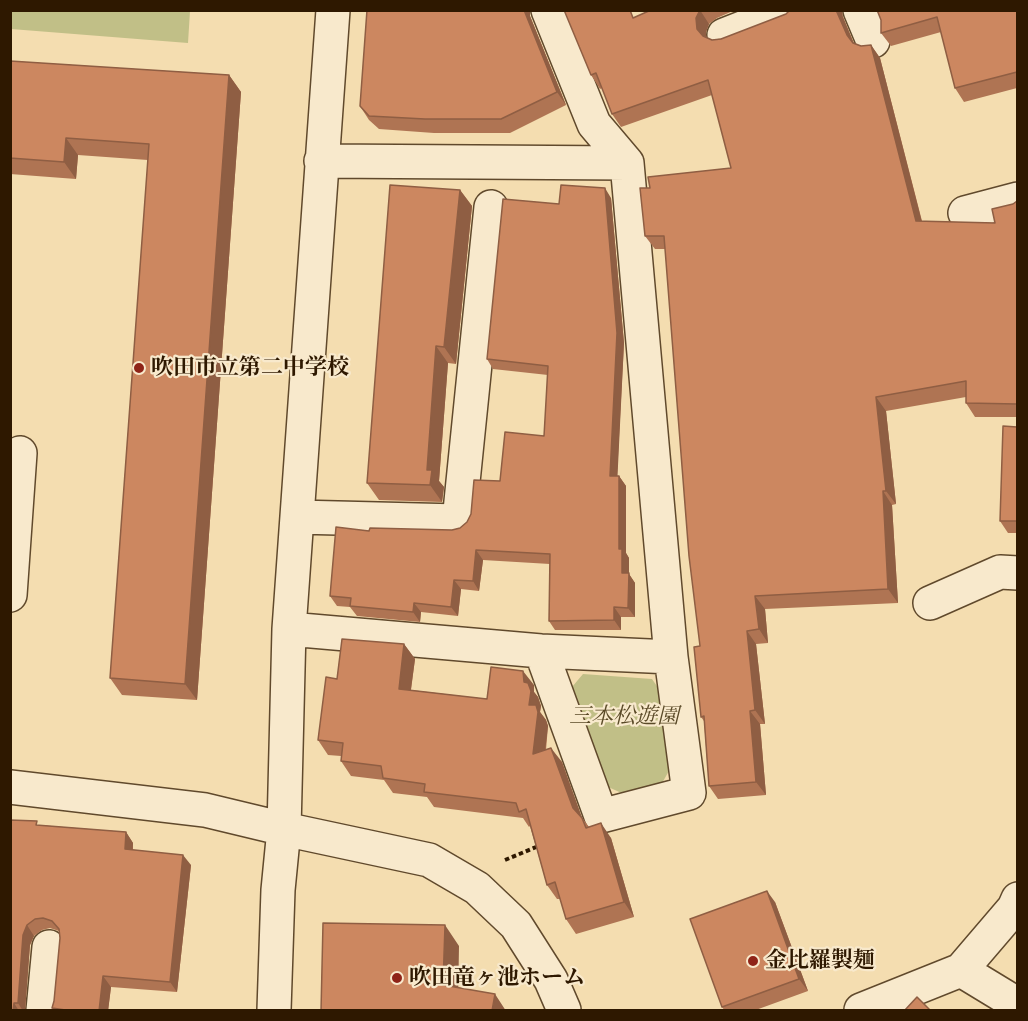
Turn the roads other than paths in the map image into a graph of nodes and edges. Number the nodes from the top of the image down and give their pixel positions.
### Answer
1 (333, 10) edge
2 (548, 10) edge
3 (788, 10) edge
4 (860, 10) edge
5 (724, 35) edge
6 (873, 41) dead end
7 (321, 161) junction
8 (627, 163) junction
9 (1017, 199) edge
10 (490, 207) dead end
11 (965, 213) dead end
12 (20, 453) dead end
13 (297, 517) junction
14 (1017, 573) edge
15 (10, 596) edge
16 (930, 603) dead end
17 (289, 629) junction
18 (541, 651) junction
19 (671, 657) junction
20 (10, 787) edge
21 (284, 829) junction
22 (1016, 905) edge
23 (49, 947) dead end
24 (961, 969) junction
25 (43, 1011) edge
26 (274, 1011) edge
27 (564, 1011) edge
28 (861, 1011) edge
29 (1014, 1011) edge

1 - 7 street
2 - 8 street
3 - 5 street
4 - 6 street
7 - 8 street
7 - 13 street
8 - 19 street
9 - 11 street
10 - 13 street
12 - 15 street
13 - 17 street
14 - 16 street
17 - 18 street
17 - 21 street
18 - 19 street
18 - 19 street
20 - 21 street
21 - 26 street
21 - 27 street
22 - 24 street
23 - 25 street
24 - 28 street
24 - 29 street

